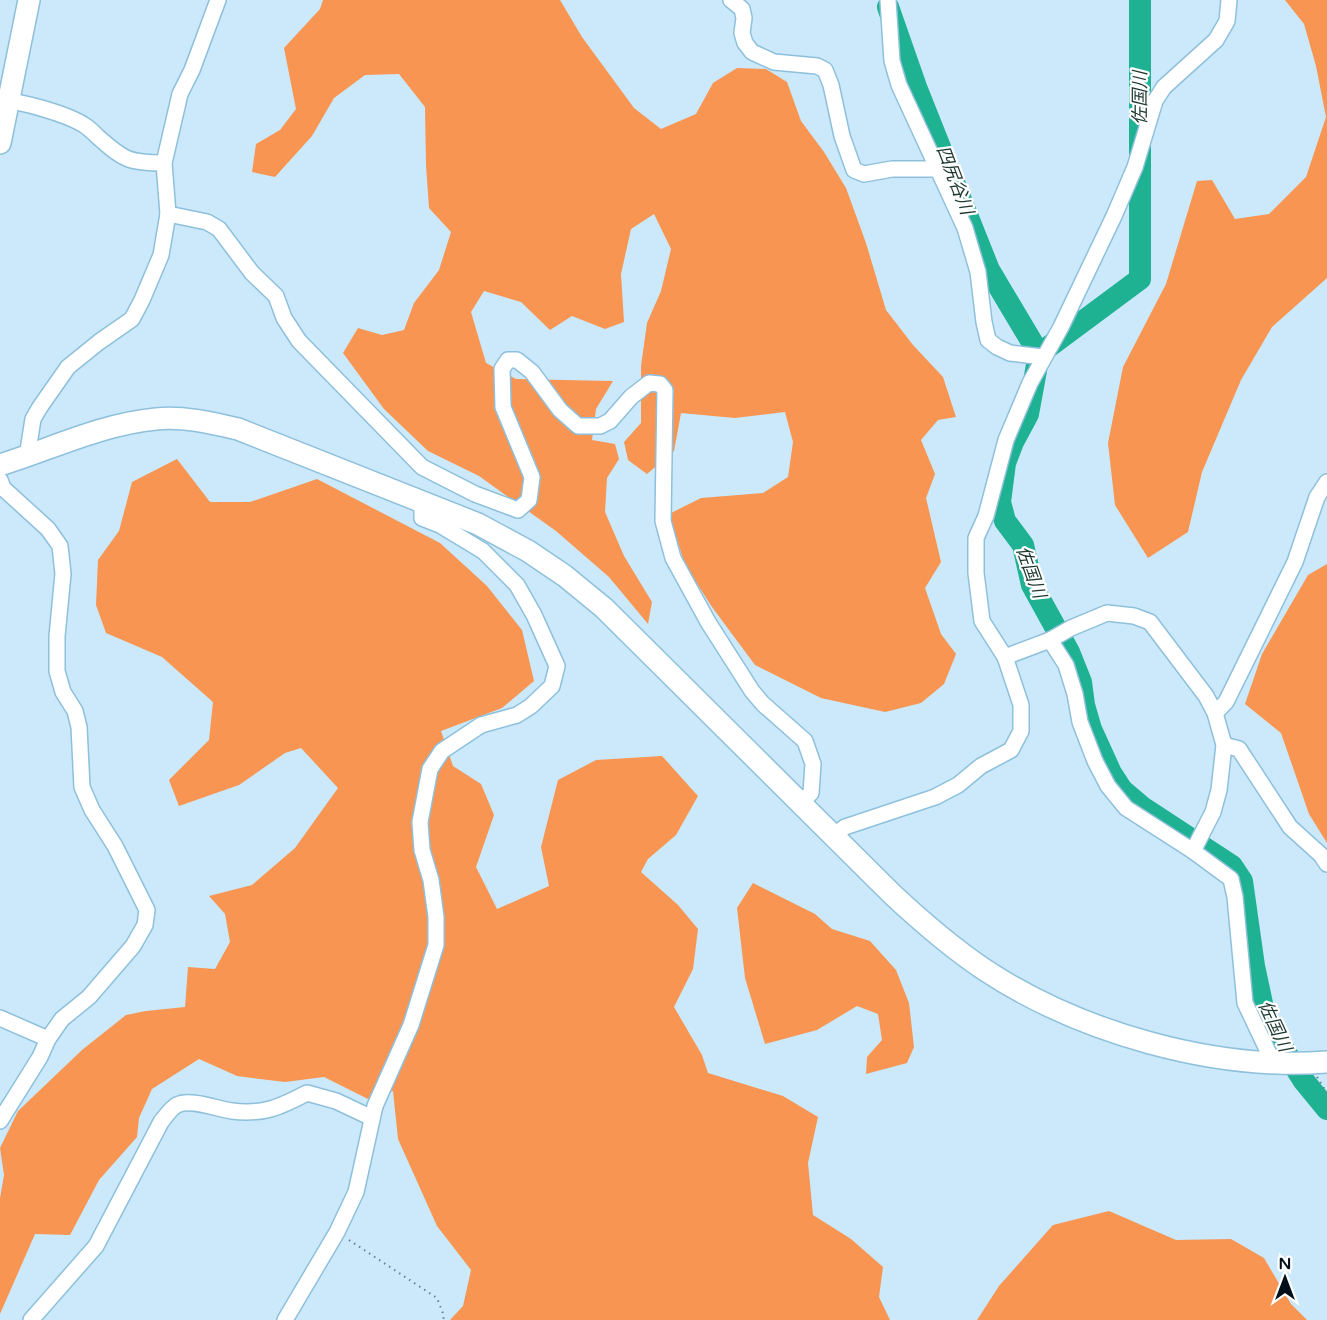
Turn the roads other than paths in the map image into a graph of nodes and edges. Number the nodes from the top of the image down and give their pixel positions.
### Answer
1 (29, 0) edge
2 (218, 0) edge
3 (731, 0) edge
4 (888, 0) edge
5 (1229, 0) edge
6 (5, 100) edge
7 (0, 144) edge
8 (164, 164) junction
9 (939, 169) junction
10 (168, 214) junction
11 (1043, 357) junction
12 (27, 457) junction
13 (0, 465) edge
14 (0, 480) edge
15 (1327, 482) edge
16 (422, 501) junction
17 (1050, 640) junction
18 (1005, 657) junction
19 (1215, 713) junction
20 (1224, 745) junction
21 (800, 804) junction
22 (833, 836) junction
23 (1193, 850) junction
24 (1327, 864) edge
25 (0, 1018) edge
26 (48, 1039) junction
27 (1273, 1062) junction
28 (1327, 1062) edge
29 (372, 1118) junction
30 (0, 1121) edge
31 (31, 1320) edge
32 (285, 1320) edge

1 - 6 street
2 - 8 street
3 - 9 street
4 - 9 street
5 - 11 street
6 - 7 street
6 - 8 street
8 - 10 street
9 - 11 street
10 - 12 street
10 - 21 street
11 - 18 street
12 - 13 street
12 - 16 street
14 - 26 street
15 - 19 street
16 - 21 street
16 - 29 street
17 - 18 street
17 - 19 street
17 - 23 street
18 - 22 street
19 - 20 street
20 - 23 street
20 - 24 street
21 - 22 street
22 - 27 street
23 - 27 street
25 - 26 street
26 - 30 street
27 - 28 street
29 - 31 street
29 - 32 street

